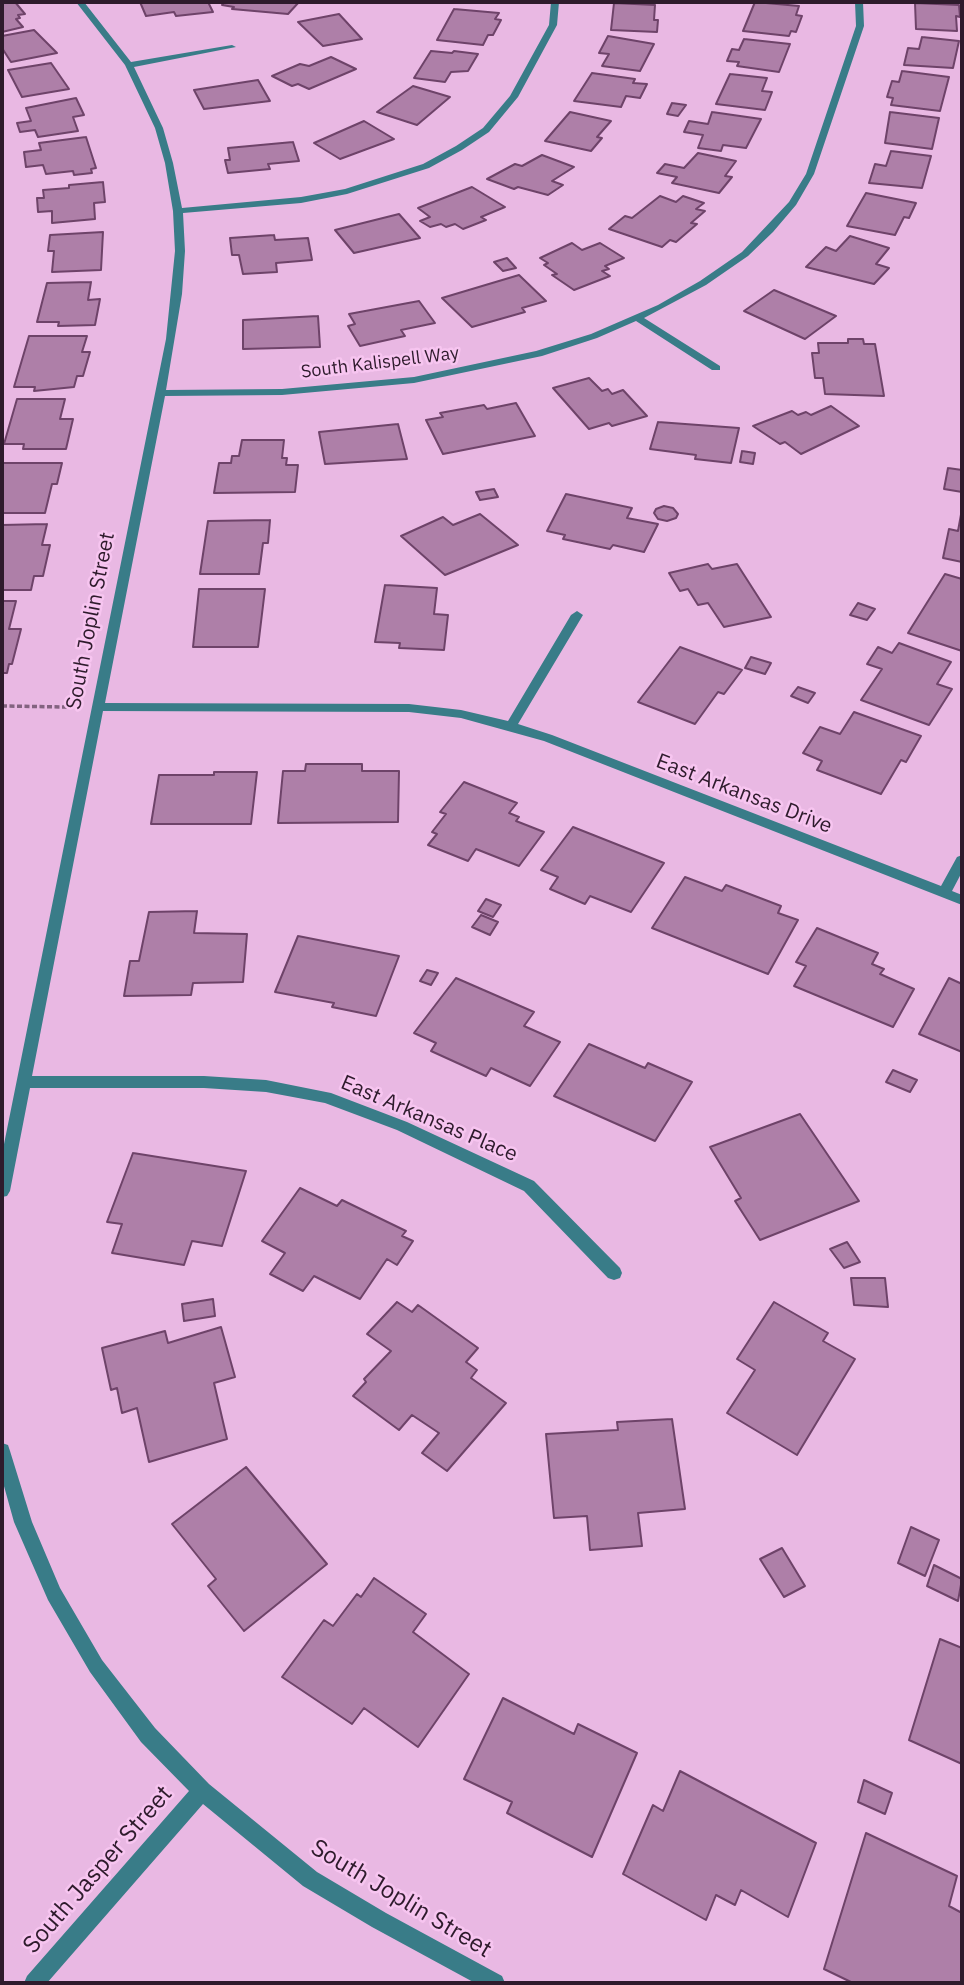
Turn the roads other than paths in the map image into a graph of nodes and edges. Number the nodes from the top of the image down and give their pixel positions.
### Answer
1 (80, 2) edge
2 (555, 2) edge
3 (859, 2) edge
4 (232, 47) dead end
5 (129, 65) junction
6 (178, 211) junction
7 (638, 318) junction
8 (716, 368) dead end
9 (160, 393) junction
10 (577, 615) dead end
11 (97, 707) junction
12 (511, 726) junction
13 (962, 860) edge
14 (944, 893) junction
15 (962, 900) edge
16 (23, 1082) junction
17 (2, 1191) edge
18 (614, 1273) dead end
19 (2, 1451) edge
20 (202, 1791) junction
21 (34, 1983) edge
22 (495, 1983) edge

1 - 5 street, South Joplin Street
2 - 6 street
3 - 7 street, South Kalispell Way
4 - 5 street
5 - 6 street, South Joplin Street
6 - 9 street, South Joplin Street
7 - 8 street
7 - 9 street, South Kalispell Way
9 - 11 street, South Joplin Street
10 - 12 street
11 - 12 street, East Arkansas Drive
11 - 16 street, South Joplin Street
12 - 14 street, East Arkansas Drive
13 - 14 street
14 - 15 street, East Arkansas Drive
16 - 17 street, South Joplin Street
16 - 18 street, East Arkansas Place
19 - 20 street, South Joplin Street
20 - 21 street, South Jasper Street
20 - 22 street, South Joplin Street

